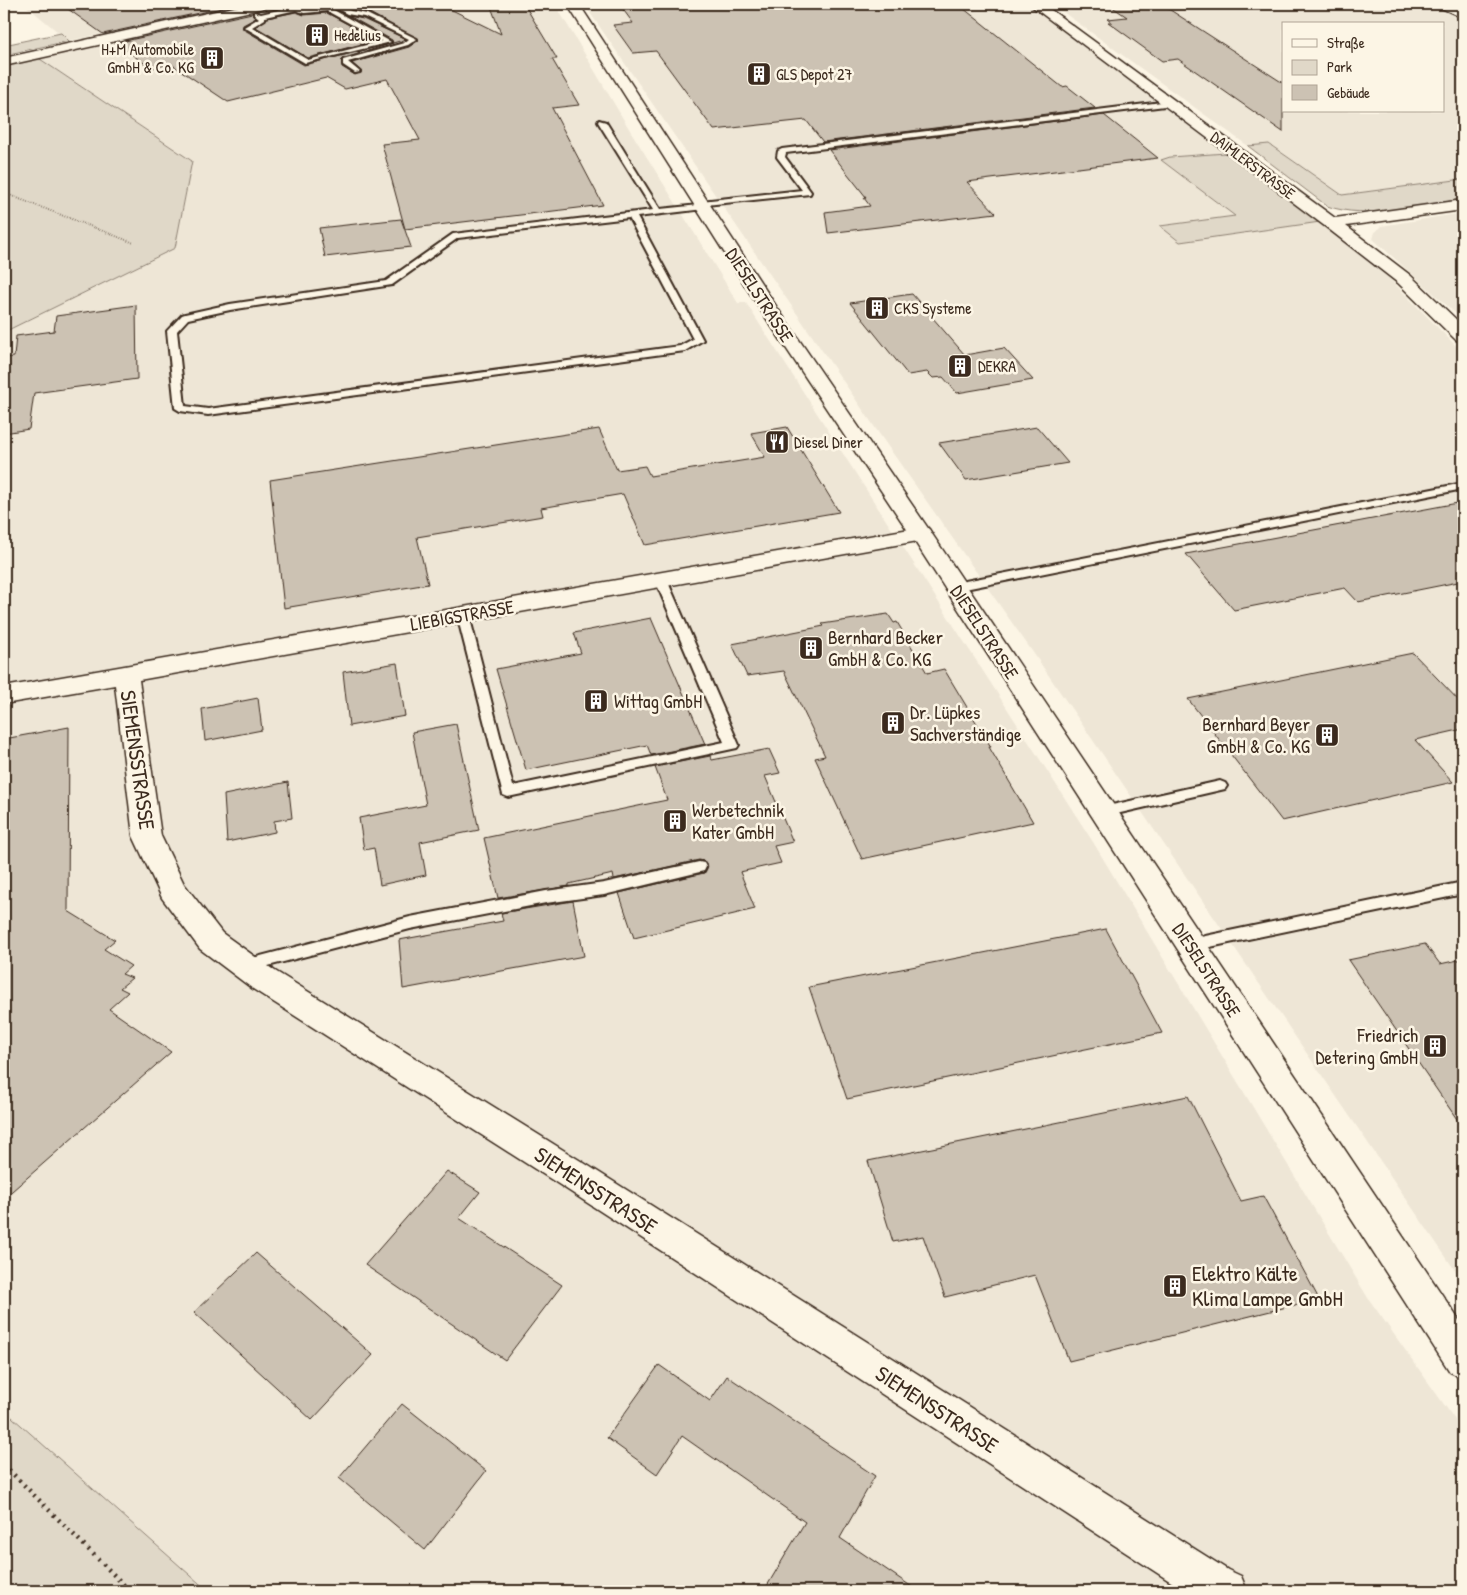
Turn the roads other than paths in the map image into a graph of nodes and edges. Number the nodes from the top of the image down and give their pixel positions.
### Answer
1 (289, 4) edge
2 (333, 4) edge
3 (573, 4) edge
4 (1035, 4) edge
5 (1443, 4) edge
6 (296, 8) junction
7 (262, 10) edge
8 (1463, 14) edge
9 (4, 62) edge
10 (357, 72) dead end
11 (1170, 103) junction
12 (602, 122) dead end
13 (702, 205) junction
14 (1463, 205) edge
15 (658, 212) junction
16 (632, 215) junction
17 (1332, 223) junction
18 (1463, 336) edge
19 (1463, 486) edge
20 (921, 534) junction
21 (661, 580) junction
22 (955, 586) junction
23 (463, 615) junction
24 (126, 674) junction
25 (4, 696) edge
26 (1220, 786) dead end
27 (1103, 812) junction
28 (699, 867) dead end
29 (1463, 888) edge
30 (1190, 945) junction
31 (244, 966) junction
32 (1463, 1359) edge
33 (1226, 1591) edge

1 - 6 lane
2 - 10 lane
3 - 13 street, DIESELSTRASSE
4 - 11 street, DAIMLERSTRASSE
5 - 8 street
6 - 7 lane
6 - 7 lane
7 - 9 street
11 - 13 lane
11 - 17 street, DAIMLERSTRASSE
12 - 15 lane
13 - 15 lane
13 - 20 street, DIESELSTRASSE
14 - 17 street
15 - 16 lane
16 - 16 lane
17 - 18 street, DAIMLERSTRASSE
19 - 22 lane
20 - 21 street, LIEBIGSTRASSE
20 - 22 street, DIESELSTRASSE
21 - 23 street, LIEBIGSTRASSE
21 - 23 lane
22 - 27 street, DIESELSTRASSE
23 - 24 street, LIEBIGSTRASSE
24 - 25 street, LIEBIGSTRASSE
24 - 31 street, SIEMENSSTRASSE
26 - 27 lane
27 - 30 street, DIESELSTRASSE
28 - 31 lane
29 - 30 lane
30 - 32 street, DIESELSTRASSE
31 - 33 street, SIEMENSSTRASSE

